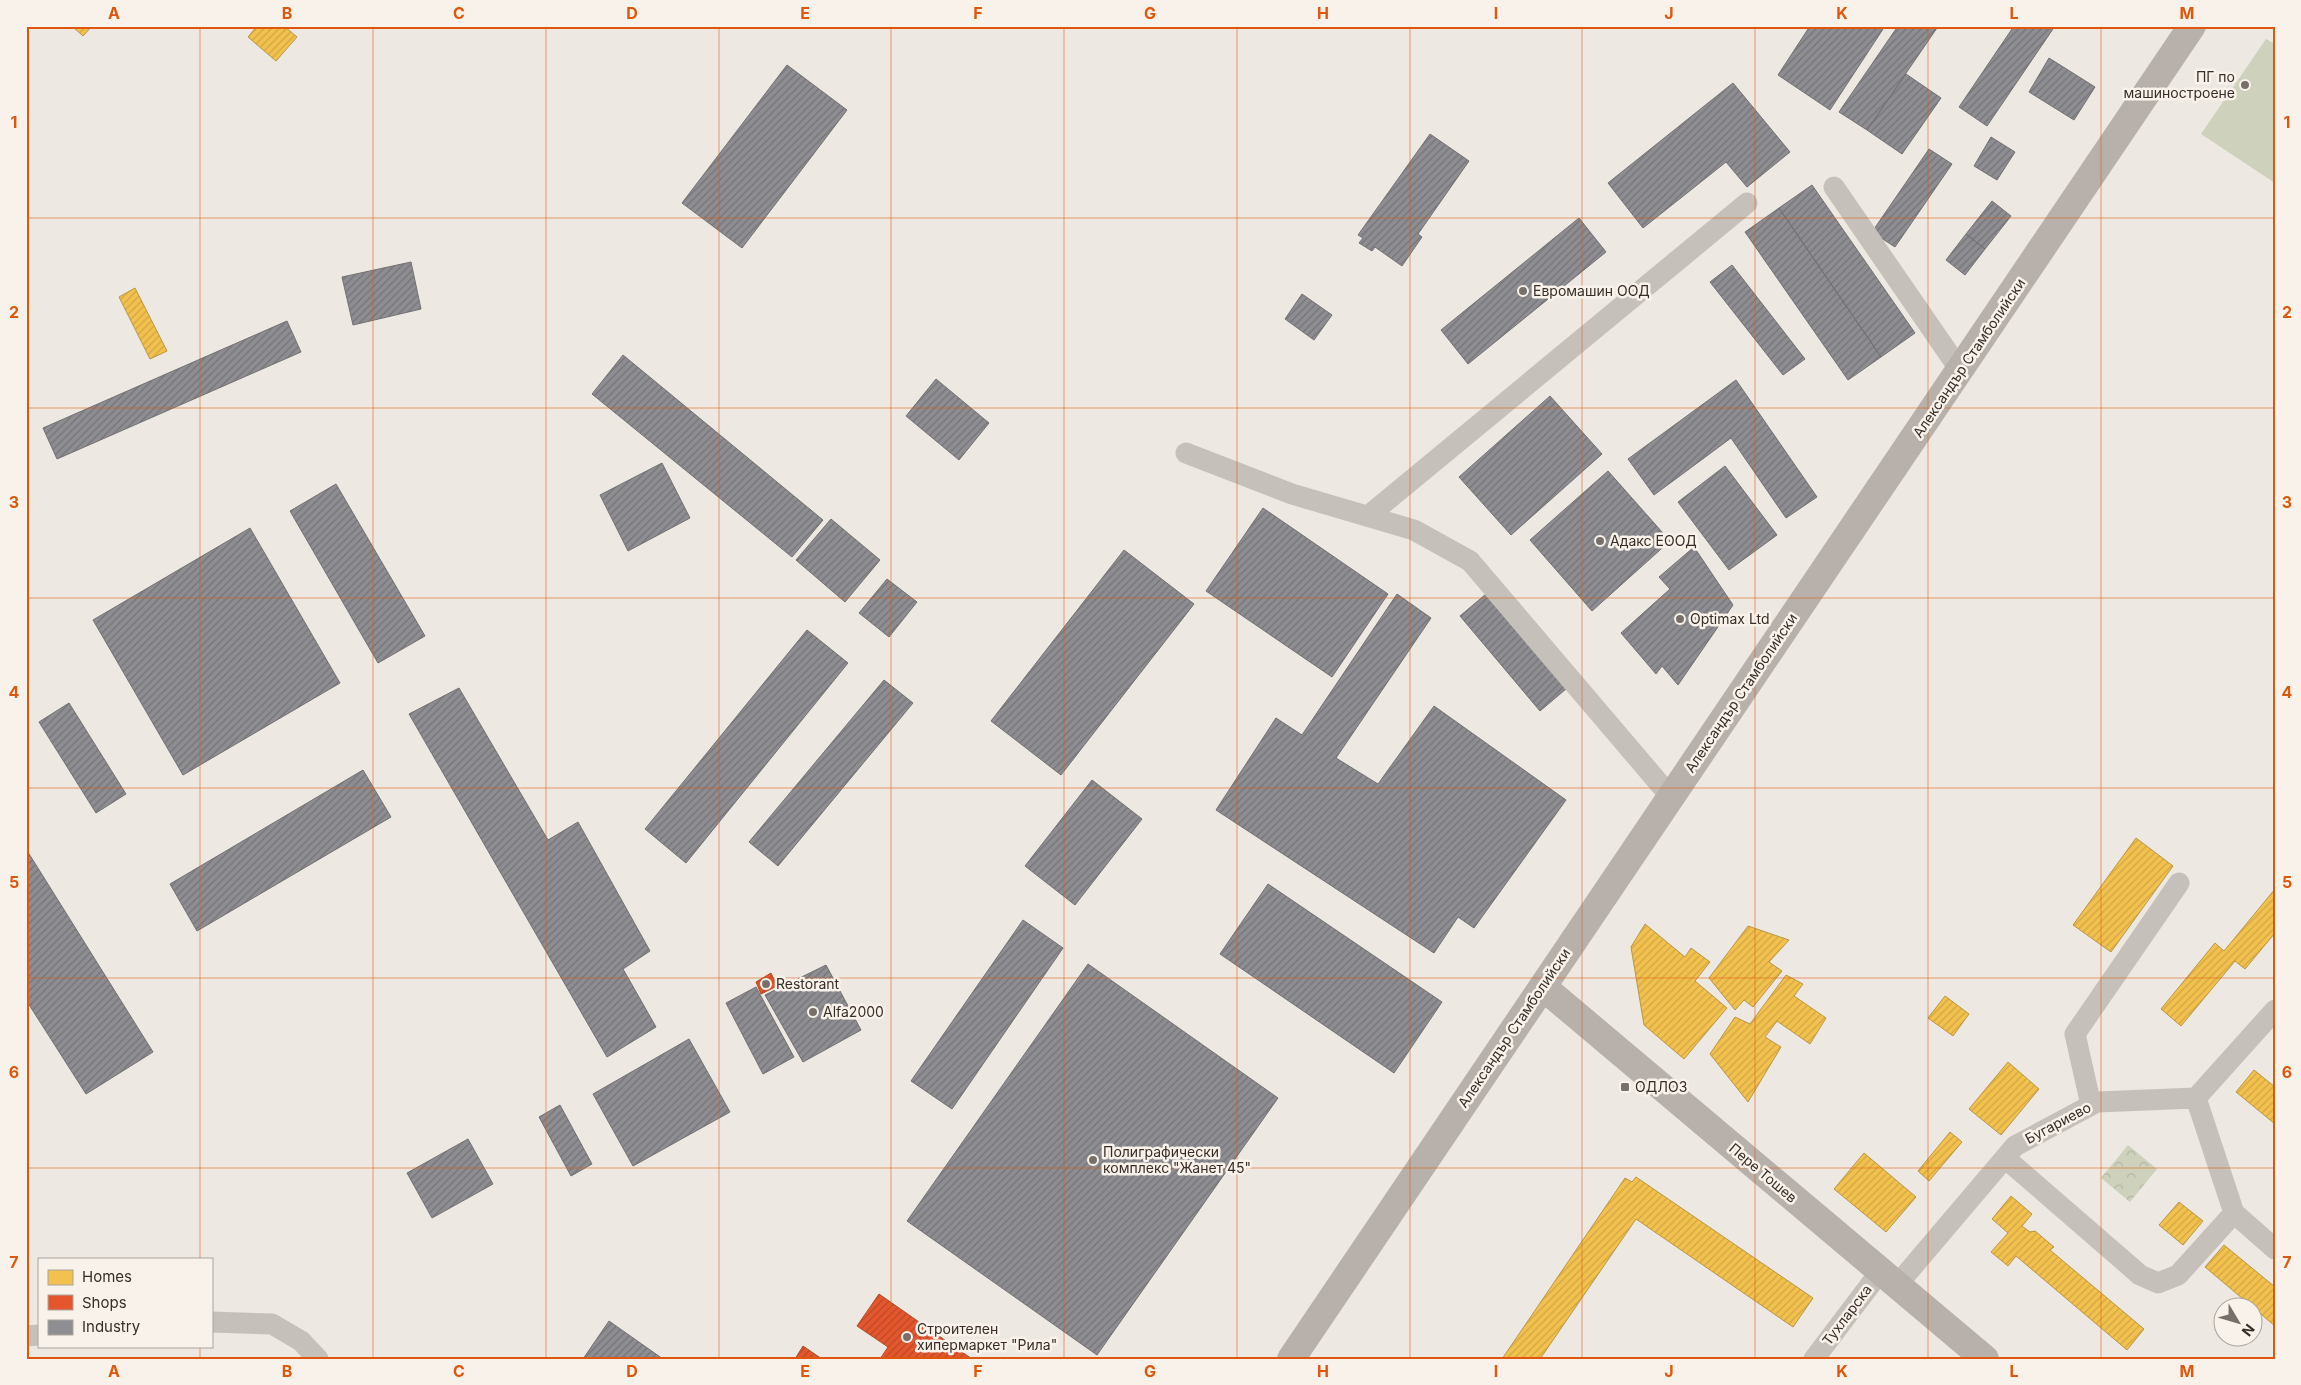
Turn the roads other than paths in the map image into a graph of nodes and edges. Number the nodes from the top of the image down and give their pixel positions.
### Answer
1 (2192, 26) edge
2 (1834, 187) dead end
3 (1747, 203) dead end
4 (1960, 370) junction
5 (1186, 453) dead end
6 (1368, 516) junction
7 (1670, 796) junction
8 (2178, 883) dead end
9 (1542, 987) junction
10 (2271, 1022) edge
11 (2196, 1098) junction
12 (2091, 1105) junction
13 (2005, 1158) junction
14 (2234, 1213) junction
15 (2275, 1249) edge
16 (1889, 1278) junction
17 (212, 1322) edge
18 (318, 1359) edge
19 (1290, 1359) edge
20 (1814, 1359) edge
21 (1985, 1359) edge

1 - 4 street, Александър Стамболийски
2 - 4 street
3 - 6 street
4 - 7 street, Александър Стамболийски
5 - 6 street
6 - 7 street
7 - 9 street, Александър Стамболийски
8 - 12 street
9 - 16 street, Пере Тошев
9 - 19 street, Александър Стамболийски
10 - 11 street
11 - 12 street, Бугариево
11 - 14 street
12 - 13 street, Бугариево
13 - 14 street
13 - 16 street, Бугариево
14 - 15 street
16 - 20 street, Тухларска
16 - 21 street, Пере Тошев
17 - 18 street

